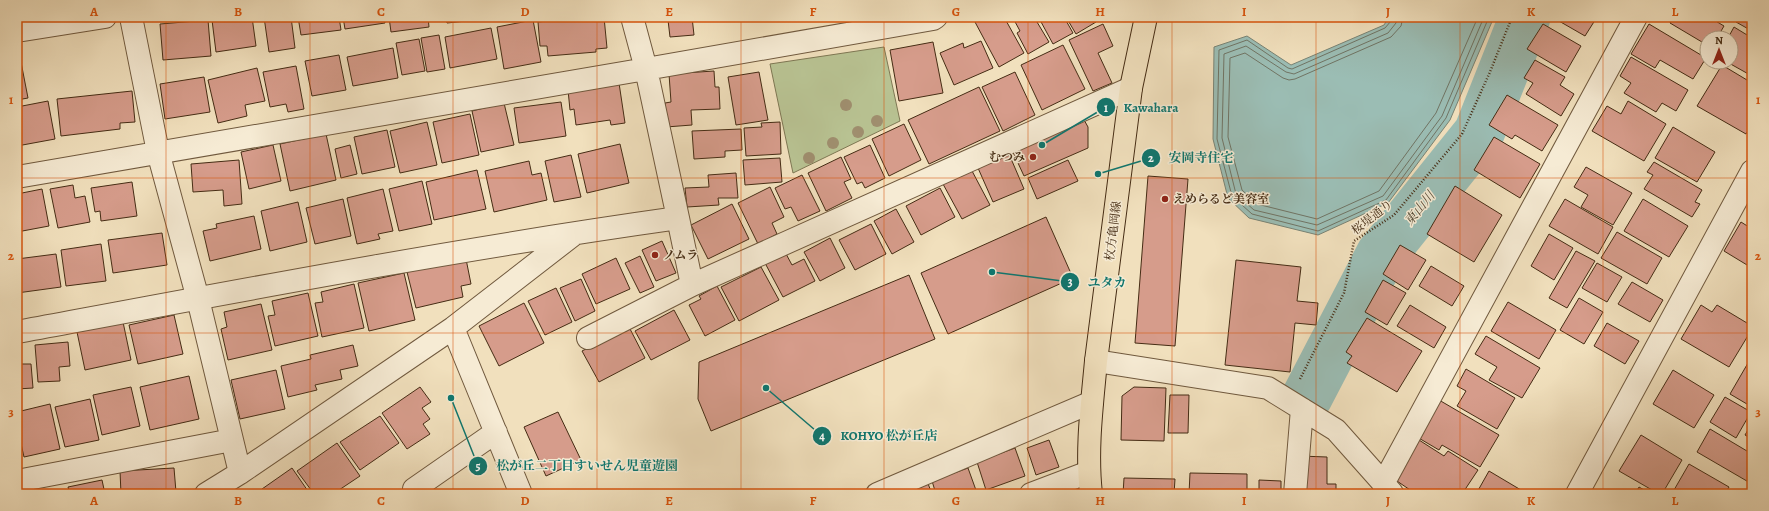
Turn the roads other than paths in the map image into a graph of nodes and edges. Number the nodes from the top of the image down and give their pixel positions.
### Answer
1 (105, 17) edge
2 (131, 17) edge
3 (632, 17) edge
4 (936, 17) edge
5 (1146, 17) edge
6 (1636, 17) edge
7 (17, 31) edge
8 (646, 69) junction
9 (1131, 88) junction
10 (158, 152) junction
11 (1752, 171) edge
12 (17, 177) edge
13 (678, 218) junction
14 (576, 233) junction
15 (692, 285) junction
16 (198, 299) junction
17 (453, 328) junction
18 (17, 332) edge
19 (588, 338) dead end
20 (1096, 361) junction
21 (1092, 402) junction
22 (1295, 405) junction
23 (496, 432) junction
24 (232, 440) junction
25 (1089, 472) junction
26 (240, 473) junction
27 (17, 481) edge
28 (1388, 489) edge
29 (412, 492) edge
30 (206, 494) edge
31 (521, 494) edge
32 (877, 494) edge
33 (1031, 494) edge
34 (1091, 494) edge
35 (1295, 494) edge
36 (1577, 494) edge

1 - 7 street
2 - 10 street
3 - 8 street
4 - 8 street
5 - 9 main road, 枚方亀岡線
6 - 28 street
8 - 10 street
8 - 13 street
9 - 15 street
9 - 20 main road, 枚方亀岡線
10 - 12 street
10 - 16 street
11 - 36 street
13 - 14 street
13 - 15 street
14 - 16 street
14 - 17 street
15 - 19 street
16 - 18 street
16 - 24 street
17 - 23 street
17 - 26 street
20 - 21 main road, 枚方亀岡線
20 - 22 street
21 - 25 main road, 枚方亀岡線
21 - 32 street
22 - 28 street
22 - 35 street
23 - 29 street
23 - 31 street
24 - 26 street
24 - 27 street
25 - 33 street
25 - 34 main road, 枚方亀岡線
26 - 30 street

